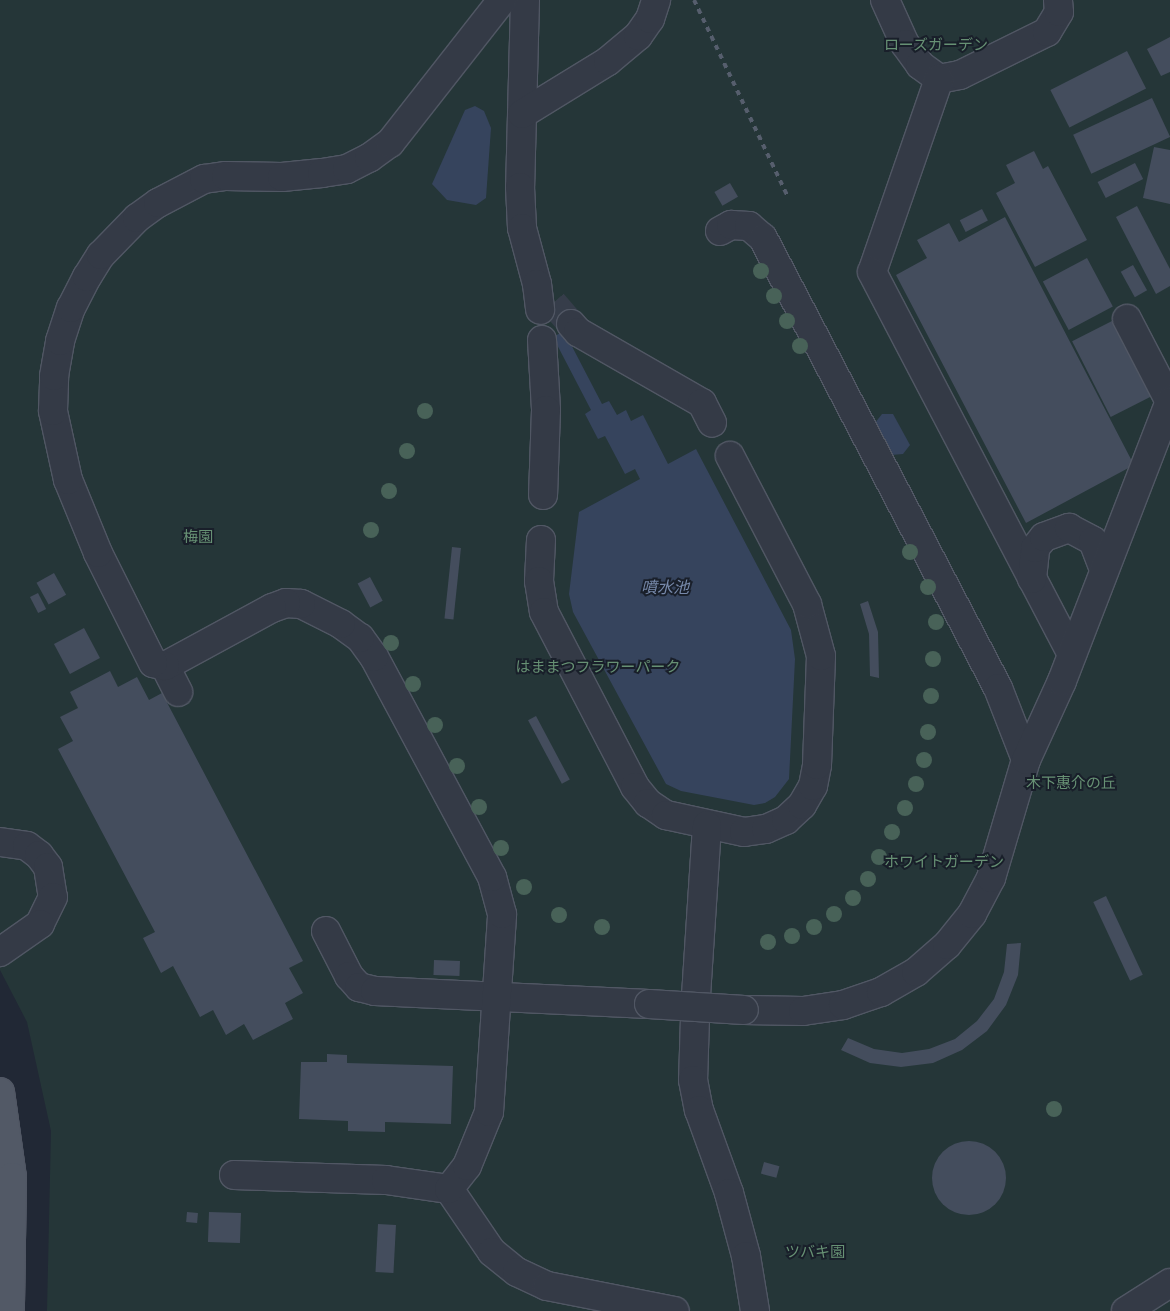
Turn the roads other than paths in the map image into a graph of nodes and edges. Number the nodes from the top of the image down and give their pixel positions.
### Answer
1 (502, 0) edge
2 (525, 0) edge
3 (656, 0) edge
4 (885, 0) edge
5 (1058, 0) edge
6 (939, 78) junction
7 (522, 114) junction
8 (720, 231) dead end
9 (544, 299) tunnel mouth
10 (1127, 319) dead end
11 (571, 324) tunnel mouth
12 (542, 340) dead end
13 (1170, 402) edge
14 (712, 423) dead end
15 (730, 456) dead end
16 (543, 495) dead end
17 (541, 540) dead end
18 (1104, 569) junction
19 (1032, 579) junction
20 (1072, 654) junction
21 (165, 666) junction
22 (178, 692) dead end
23 (1026, 760) junction
24 (707, 825) junction
25 (0, 842) edge
26 (326, 931) dead end
27 (0, 952) edge
28 (498, 997) junction
29 (0, 1092) edge
30 (234, 1175) dead end
31 (450, 1189) junction
32 (1170, 1283) edge
33 (10, 1311) edge
34 (675, 1311) edge
35 (755, 1311) edge
36 (1126, 1311) edge

1 - 21 lane
2 - 7 lane
3 - 7 lane
4 - 6 lane
5 - 6 lane
6 - 19 lane
7 - 9 lane
8 - 23 lane
10 - 13 lane
11 - 14 lane
12 - 16 lane
13 - 18 lane
15 - 24 lane
17 - 24 lane
18 - 19 lane
18 - 20 lane
19 - 20 lane
20 - 23 lane
21 - 22 lane
21 - 28 lane
23 - 28 lane, bridge
24 - 35 lane
25 - 27 lane
26 - 28 lane
28 - 31 lane
29 - 33 main road
30 - 31 lane
31 - 34 lane
32 - 36 lane

